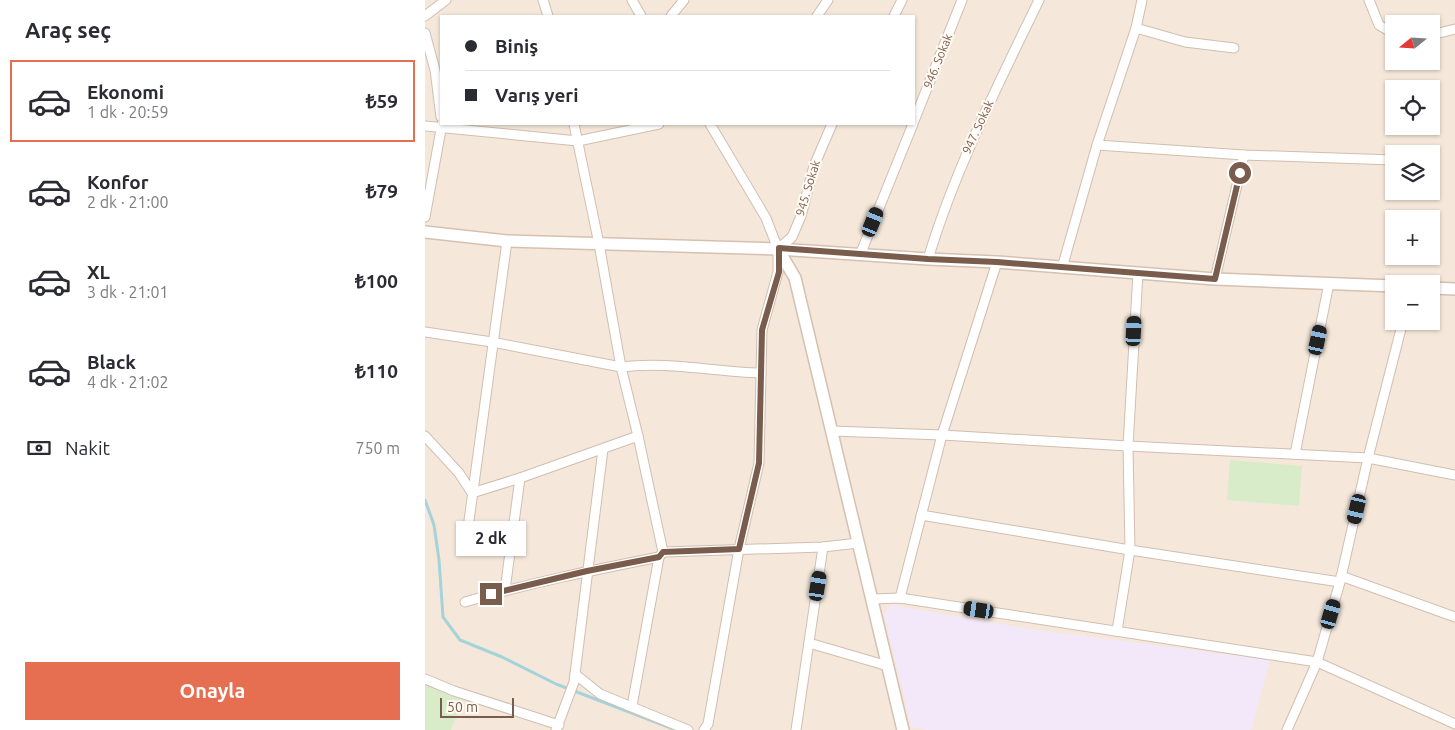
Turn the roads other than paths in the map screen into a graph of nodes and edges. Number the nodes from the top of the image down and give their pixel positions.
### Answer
1 (446, 0) edge
2 (543, 0) edge
3 (632, 0) edge
4 (683, 0) edge
5 (828, 0) edge
6 (902, 0) edge
7 (962, 0) edge
8 (1039, 0) edge
9 (1142, 0) edge
10 (1369, 0) edge
11 (427, 13) edge
12 (548, 15) edge
13 (640, 15) edge
14 (672, 15) edge
15 (818, 15) edge
16 (894, 15) edge
17 (1136, 28) junction
18 (1385, 28) edge
19 (1455, 29) edge
20 (425, 33) edge
21 (1440, 33) edge
22 (1234, 48) dead end
23 (440, 109) edge
24 (915, 117) edge
25 (574, 125) edge
26 (654, 125) edge
27 (711, 125) edge
28 (832, 125) edge
29 (912, 125) edge
30 (425, 126) edge
31 (442, 126) edge
32 (578, 141) junction
33 (1097, 145) junction
34 (1244, 155) junction
35 (1385, 160) edge
36 (425, 217) edge
37 (425, 232) edge
38 (507, 241) junction
39 (599, 244) junction
40 (779, 248) junction
41 (860, 254) junction
42 (928, 259) junction
43 (997, 262) junction
44 (1062, 268) junction
45 (1138, 273) junction
46 (1215, 279) junction
47 (1329, 283) junction
48 (1385, 286) edge
49 (1440, 288) edge
50 (1455, 289) edge
51 (1401, 330) edge
52 (425, 332) edge
53 (492, 342) junction
54 (621, 367) junction
55 (761, 373) junction
56 (832, 431) junction
57 (942, 435) junction
58 (425, 436) edge
59 (638, 436) junction
60 (1127, 446) junction
61 (603, 449) junction
62 (1295, 454) junction
63 (1368, 458) junction
64 (1455, 475) edge
65 (520, 478) junction
66 (472, 493) junction
67 (921, 515) junction
68 (858, 542) junction
69 (823, 547) junction
70 (739, 549) junction
71 (465, 550) dead end
72 (1130, 550) junction
73 (661, 555) junction
74 (587, 571) junction
75 (1341, 579) junction
76 (505, 590) junction
77 (900, 598) junction
78 (873, 599) junction
79 (465, 602) dead end
80 (1455, 617) edge
81 (1117, 631) junction
82 (809, 643) junction
83 (1317, 662) junction
84 (888, 666) junction
85 (575, 678) junction
86 (425, 679) edge
87 (632, 706) junction
88 (1455, 724) edge
89 (558, 727) edge
90 (688, 730) edge
91 (704, 730) edge
92 (796, 730) edge
93 (903, 730) edge
94 (1287, 730) edge

1 - 11 street
2 - 12 street
3 - 13 street
4 - 14 street
5 - 15 street
6 - 16 street
7 - 24 street, 946. Sokak
8 - 42 street, 947. Sokak
9 - 17 street
10 - 18 street
17 - 22 street
17 - 33 street
19 - 21 street
20 - 23 street
25 - 32 street
26 - 32 street
27 - 40 street
28 - 40 street, 945. Sokak
29 - 41 street, 946. Sokak
30 - 31 street
31 - 32 street
31 - 36 street
32 - 39 street
33 - 34 street
33 - 44 street
34 - 35 street
34 - 46 street
37 - 38 street
38 - 39 street
38 - 53 street
39 - 40 street
39 - 54 street
40 - 41 street
40 - 55 street
40 - 56 street
41 - 42 street
42 - 43 street
43 - 44 street
43 - 57 street
44 - 45 street
45 - 46 street
45 - 60 street
46 - 47 street
47 - 48 street
47 - 62 street
49 - 50 street
51 - 63 street
52 - 53 street
53 - 54 street
53 - 66 street
54 - 55 street
54 - 59 street
55 - 70 street
56 - 57 street
56 - 68 street
57 - 60 street
57 - 67 street
58 - 66 street
59 - 61 street
59 - 73 street
60 - 62 street
60 - 72 street
61 - 65 street
61 - 74 street
62 - 63 street
63 - 64 street
63 - 75 street
65 - 66 street
65 - 76 street
66 - 71 street
67 - 72 street
67 - 77 street
68 - 69 street
68 - 78 street
69 - 70 street
69 - 82 street
70 - 73 street
70 - 91 street
72 - 75 street
72 - 81 street
73 - 74 street
73 - 87 street
74 - 76 street
74 - 85 street
75 - 80 street
75 - 83 street
76 - 79 street
77 - 78 street
77 - 81 street
78 - 84 street
81 - 83 street
82 - 84 street
82 - 92 street
83 - 88 street
83 - 94 street
84 - 93 street
85 - 87 street
85 - 89 street
86 - 89 street
87 - 90 street

